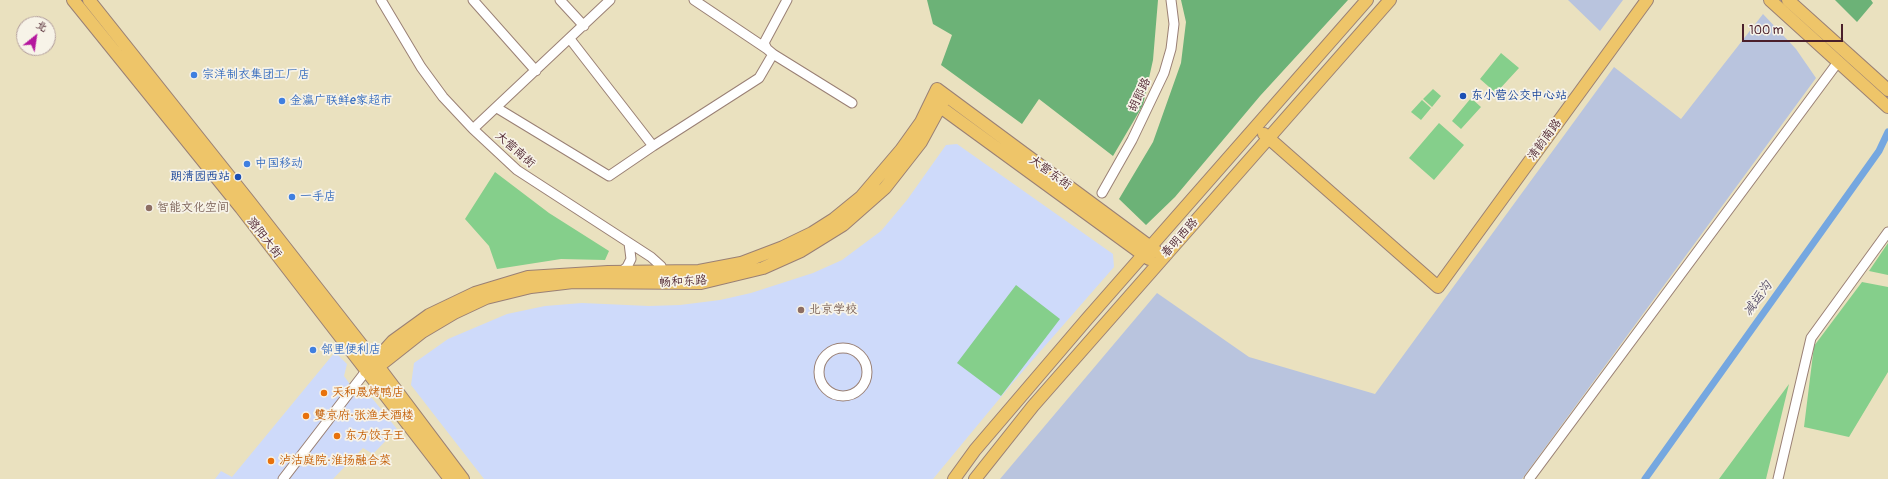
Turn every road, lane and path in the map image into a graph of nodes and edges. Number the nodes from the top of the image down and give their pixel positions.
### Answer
1 (73, 0) edge
2 (89, 0) edge
3 (381, 0) edge
4 (472, 0) edge
5 (560, 0) edge
6 (610, 0) edge
7 (694, 0) edge
8 (787, 0) edge
9 (1171, 0) edge
10 (1367, 0) edge
11 (1390, 0) edge
12 (1638, 0) edge
13 (1647, 0) edge
14 (1770, 0) edge
15 (1788, 0) edge
16 (584, 26) junction
17 (570, 39) junction
18 (770, 51) junction
19 (1838, 62) junction
20 (536, 71) junction
21 (1888, 90) edge
22 (939, 98) joint
23 (852, 103) dead end
24 (1888, 107) edge
25 (497, 108) junction
26 (1259, 125) junction
27 (474, 129) junction
28 (1272, 135) junction
29 (652, 146) junction
30 (1102, 193) dead end
31 (1888, 232) edge
32 (628, 243) junction
33 (1147, 252) junction
34 (1160, 261) junction
35 (621, 272) junction
36 (663, 278) junction
37 (1438, 279) junction
38 (862, 357) joint
39 (373, 366) junction
40 (283, 479) edge
41 (450, 479) edge
42 (463, 479) edge
43 (954, 479) edge
44 (975, 479) edge
45 (1529, 479) edge
46 (1778, 479) edge

1 - 39 main road, 潞阳大街
2 - 39 main road, 潞阳大街
3 - 27 street, 大营南街
4 - 20 street
5 - 16 street
6 - 16 street
7 - 18 street
8 - 18 street
9 - 30 street, 胡郎路
10 - 26 main road, 春明西路
11 - 28 main road, 春明西路
12 - 37 main road, 清韵南路
13 - 37 main road, 清韵南路
14 - 19 main road
15 - 21 main road
16 - 17 street
17 - 20 street
17 - 29 street
18 - 23 street
18 - 29 street
19 - 24 main road
19 - 45 street
20 - 25 street
22 - 33 main road, 大营东街
22 - 36 main road, 畅和东路
25 - 27 street
25 - 29 street
26 - 28 main road
26 - 33 main road, 春明西路
27 - 32 street, 大营南街
28 - 34 main road, 春明西路
28 - 37 main road
31 - 46 street
32 - 35 street
32 - 36 street, 大营南街
33 - 34 main road, 大营东街
33 - 43 main road, 春明西路
34 - 44 main road, 春明西路
35 - 36 main road, 畅和东路
35 - 39 main road, 畅和东路
36 - 39 main road, 畅和东路
38 - 38 street
39 - 40 street, 畅和东路
39 - 41 main road, 潞阳大街
39 - 42 main road, 潞阳大街

